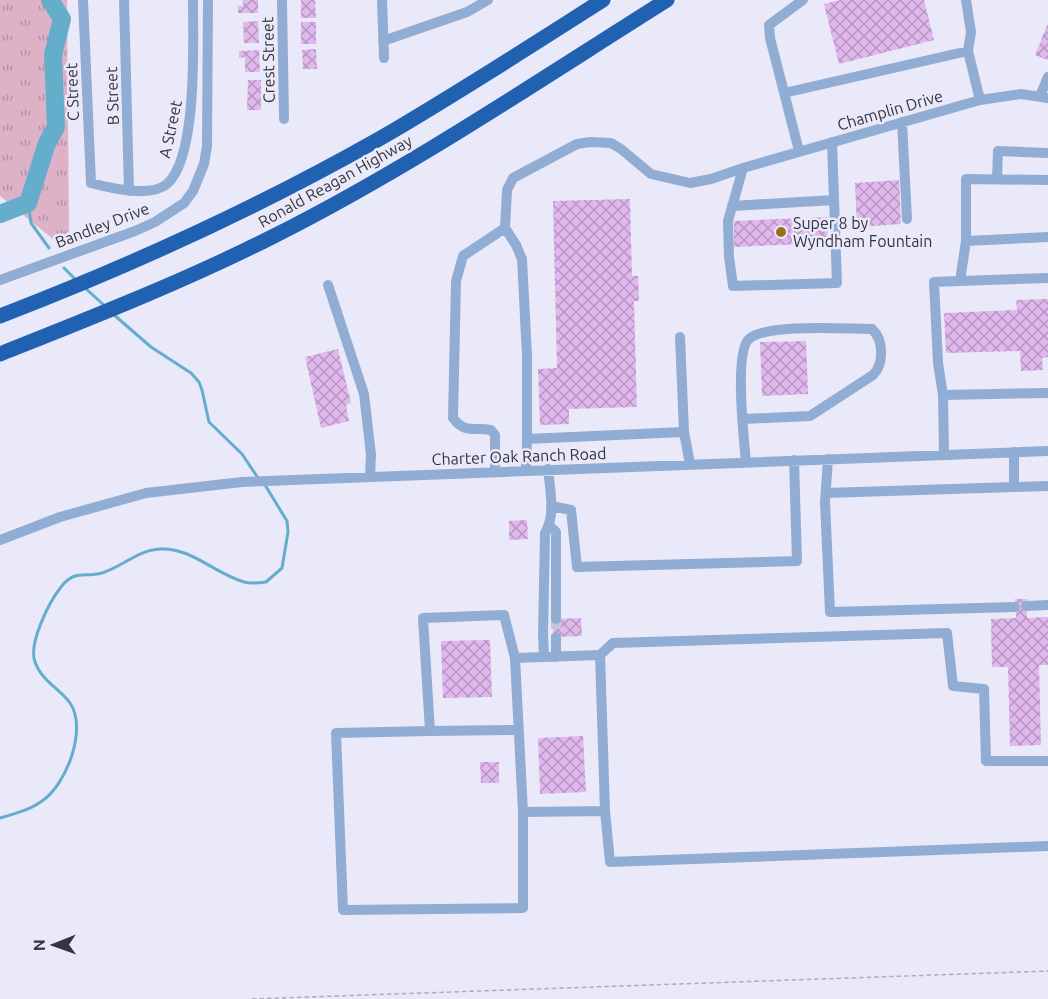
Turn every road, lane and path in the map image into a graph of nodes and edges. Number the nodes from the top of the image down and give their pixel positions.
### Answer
1 (83, 0) edge
2 (124, 0) edge
3 (193, 0) edge
4 (208, 0) edge
5 (282, 0) edge
6 (382, 0) edge
7 (488, 0) edge
8 (667, 0) edge
9 (803, 0) edge
10 (966, 0) edge
11 (600, 2) edge
12 (383, 41) junction
13 (968, 51) junction
14 (384, 58) dead end
15 (1048, 77) edge
16 (784, 93) junction
17 (1044, 97) edge
18 (980, 100) junction
19 (284, 119) dead end
20 (902, 122) junction
21 (832, 142) junction
22 (798, 152) junction
23 (1048, 153) edge
24 (742, 168) junction
25 (997, 180) junction
26 (1048, 180) edge
27 (91, 183) joint
28 (129, 191) junction
29 (834, 200) junction
30 (732, 206) junction
31 (907, 219) dead end
32 (505, 228) junction
33 (1048, 237) edge
34 (966, 241) junction
35 (1048, 278) edge
36 (0, 280) edge
37 (960, 281) junction
38 (328, 285) dead end
39 (0, 316) edge
40 (680, 337) dead end
41 (0, 354) edge
42 (1048, 393) edge
43 (943, 395) junction
44 (743, 419) junction
45 (684, 432) junction
46 (528, 439) junction
47 (1048, 451) edge
48 (1014, 452) junction
49 (944, 454) junction
50 (828, 459) junction
51 (794, 460) junction
52 (746, 462) junction
53 (690, 464) junction
54 (526, 470) junction
55 (548, 470) junction
56 (495, 471) junction
57 (370, 476) junction
58 (1048, 486) edge
59 (1014, 487) junction
60 (826, 493) junction
61 (551, 506) junction
62 (550, 526) junction
63 (0, 540) edge
64 (1048, 606) edge
65 (556, 619) tunnel mouth
66 (556, 637) tunnel mouth
67 (600, 656) junction
68 (544, 657) junction
69 (556, 657) junction
70 (514, 658) junction
71 (518, 730) junction
72 (430, 732) junction
73 (1048, 761) edge
74 (605, 811) junction
75 (522, 812) junction
76 (1048, 846) edge
77 (1048, 971) edge
78 (252, 999) edge

1 - 27 street, C Street
2 - 28 street, B Street
3 - 28 street, A Street
4 - 36 street, Bandley Drive
5 - 19 street, Crest Street
6 - 12 street
7 - 12 street
8 - 41 highway, Ronald Reagan Highway
9 - 16 street
10 - 13 street
11 - 39 highway, Ronald Reagan Highway
12 - 14 street
13 - 16 street
13 - 18 street
15 - 17 street
16 - 22 street
17 - 18 street, Champlin Drive
18 - 20 street, Champlin Drive
20 - 21 street, Champlin Drive
20 - 31 street
21 - 22 street, Champlin Drive
21 - 29 street
22 - 24 street, Champlin Drive
23 - 25 street
24 - 30 street
24 - 32 street, Champlin Drive
25 - 26 street
25 - 34 street
27 - 28 street, A Street
29 - 30 street
29 - 30 street
32 - 46 street
32 - 56 street
33 - 34 street
34 - 37 street
35 - 37 street
37 - 43 street
38 - 57 street
40 - 45 street
42 - 43 street
43 - 49 street
44 - 44 street
44 - 52 street
45 - 46 street
45 - 53 street
46 - 54 street
47 - 48 street, Charter Oak Ranch Road
48 - 49 street, Charter Oak Ranch Road
48 - 59 street
49 - 50 street, Charter Oak Ranch Road
50 - 51 street, Charter Oak Ranch Road
50 - 60 street
51 - 52 street, Charter Oak Ranch Road
51 - 61 street
52 - 53 street, Charter Oak Ranch Road
53 - 55 street, Charter Oak Ranch Road
54 - 55 street, Charter Oak Ranch Road
54 - 56 street, Charter Oak Ranch Road
55 - 61 street
56 - 57 street, Charter Oak Ranch Road
57 - 63 street, Charter Oak Ranch Road
58 - 59 street
59 - 60 street
60 - 64 street
61 - 62 street
62 - 65 street
62 - 68 street
66 - 69 street
67 - 69 street
67 - 73 street
67 - 74 street
68 - 69 street
68 - 70 street
70 - 71 street
70 - 72 street
71 - 72 street
71 - 75 street
72 - 75 street
74 - 75 street
74 - 76 street
77 - 78 path

